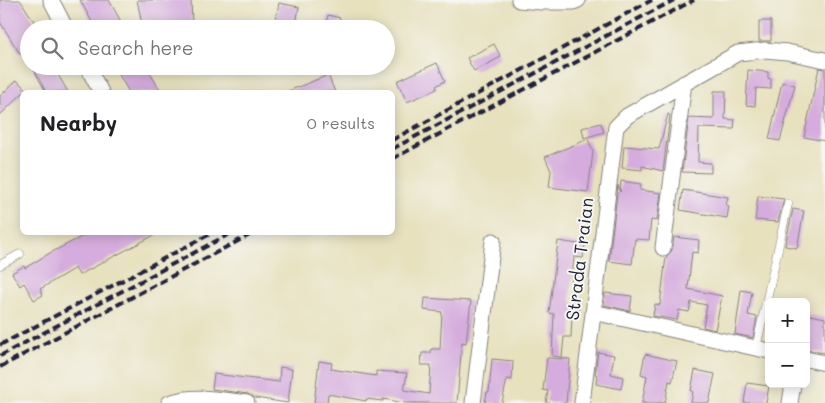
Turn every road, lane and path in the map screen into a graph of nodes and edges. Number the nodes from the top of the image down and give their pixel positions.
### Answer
1 (50, 0) edge
2 (519, 0) edge
3 (578, 0) edge
4 (61, 20) edge
5 (825, 60) edge
6 (91, 75) edge
7 (684, 83) junction
8 (100, 90) edge
9 (788, 204) dead end
10 (493, 241) dead end
11 (663, 248) dead end
12 (20, 254) dead end
13 (0, 265) edge
14 (593, 312) junction
15 (762, 350) edge
16 (810, 360) edge
17 (825, 363) edge
18 (792, 388) edge
19 (169, 403) edge
20 (247, 403) edge
21 (473, 403) edge
22 (582, 403) edge
23 (790, 403) edge

1 - 4 street
2 - 3 street
5 - 7 street
6 - 8 street
7 - 11 street
7 - 14 street, Strada Traian
9 - 15 lane
10 - 21 street
12 - 13 lane
14 - 15 street
14 - 22 street, Strada Traian
16 - 17 street
18 - 23 street
19 - 20 street

